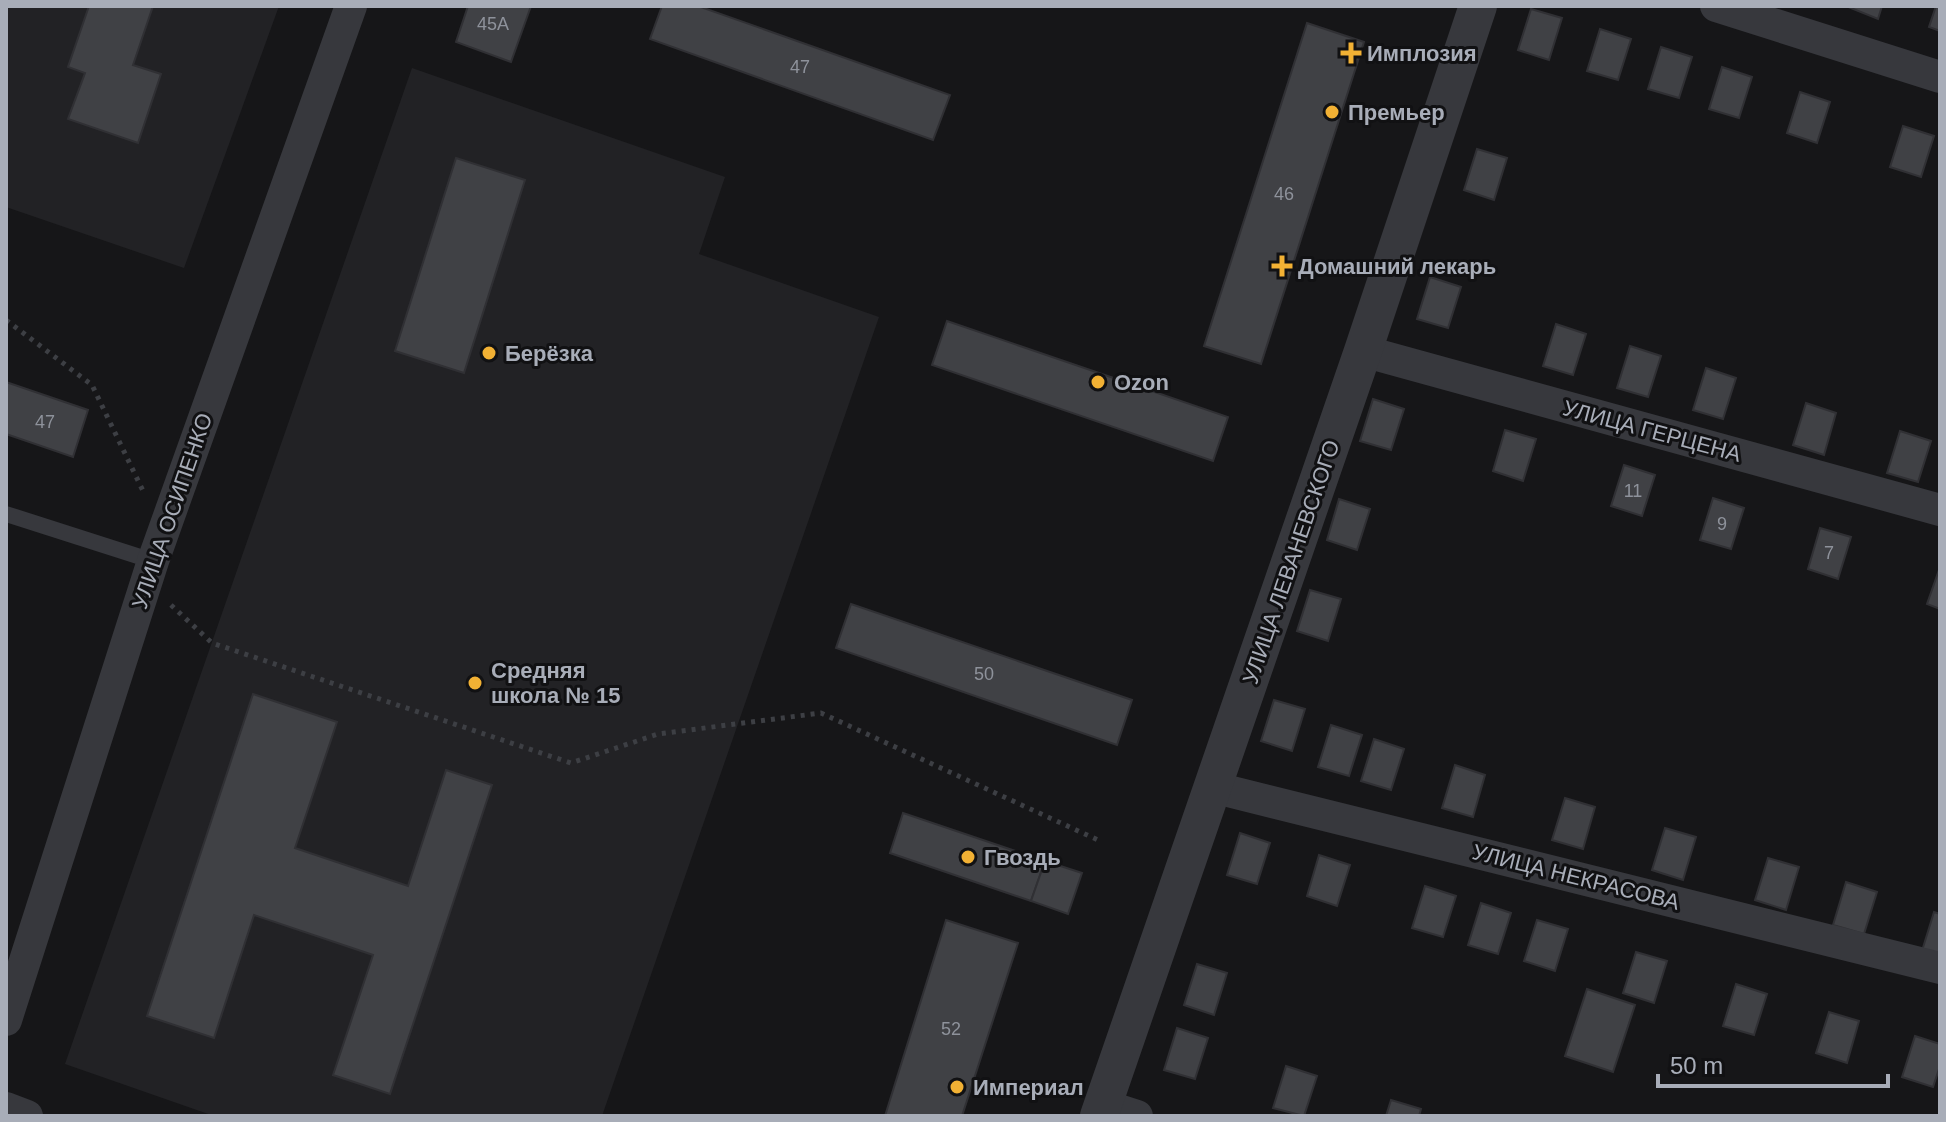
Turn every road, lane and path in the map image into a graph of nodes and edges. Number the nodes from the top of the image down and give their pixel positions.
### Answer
1 (351, 6) edge
2 (1478, 6) edge
3 (1716, 6) edge
4 (1940, 77) edge
5 (6, 320) edge
6 (1363, 351) junction
7 (1940, 510) edge
8 (6, 514) edge
9 (158, 547) junction
10 (162, 597) dead end
11 (1212, 787) junction
12 (1098, 840) dead end
13 (1940, 968) edge
14 (6, 1020) edge
15 (6, 1108) edge
16 (1113, 1112) edge
17 (27, 1116) edge

1 - 9 street, УЛИЦА ОСИПЕНКО
2 - 6 street, УЛИЦА ЛЕВАНЕВСКОГО
3 - 4 street
5 - 9 path
6 - 7 street, УЛИЦА ГЕРЦЕНА
6 - 11 street, УЛИЦА ЛЕВАНЕВСКОГО
8 - 9 lane
9 - 14 street, УЛИЦА ОСИПЕНКО
10 - 12 path
11 - 13 street, УЛИЦА НЕКРАСОВА
11 - 16 street, УЛИЦА ЛЕВАНЕВСКОГО
15 - 17 street

